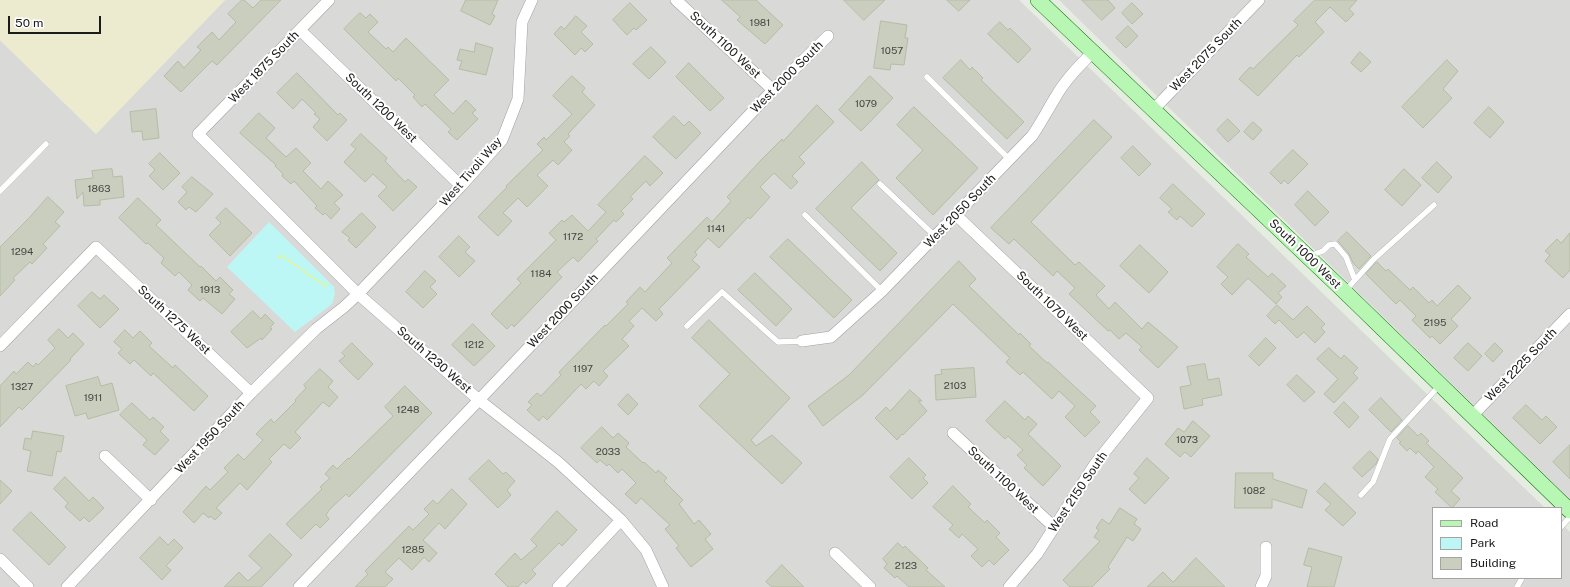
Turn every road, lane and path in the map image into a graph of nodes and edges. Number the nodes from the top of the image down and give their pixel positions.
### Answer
1 (329, 0) edge
2 (532, 0) edge
3 (676, 0) edge
4 (1038, 0) edge
5 (1259, 0) edge
6 (300, 30) junction
7 (828, 36) dead end
8 (1094, 51) junction
9 (927, 77) dead end
10 (773, 90) junction
11 (1154, 109) junction
12 (198, 134) joint
13 (46, 144) dead end
14 (1009, 159) junction
15 (880, 184) dead end
16 (461, 186) junction
17 (0, 191) edge
18 (1434, 204) dead end
19 (805, 215) dead end
20 (956, 215) junction
21 (935, 236) junction
22 (1307, 256) junction
23 (279, 258) dead end
24 (1355, 280) junction
25 (327, 283) dead end
26 (882, 291) junction
27 (1345, 292) junction
28 (358, 294) junction
29 (1570, 314) edge
30 (687, 326) dead end
31 (802, 341) joint
32 (0, 346) edge
33 (1441, 385) junction
34 (251, 393) junction
35 (1148, 398) joint
36 (479, 400) junction
37 (1472, 416) junction
38 (953, 433) dead end
39 (105, 456) dead end
40 (1361, 495) dead end
41 (151, 500) junction
42 (1570, 511) edge
43 (1570, 517) edge
44 (621, 520) junction
45 (1562, 526) edge
46 (1054, 527) junction
47 (1266, 548) dead end
48 (835, 553) dead end
49 (0, 559) edge
50 (28, 587) edge
51 (67, 587) edge
52 (299, 587) edge
53 (558, 587) edge
54 (663, 587) edge
55 (870, 587) edge
56 (1009, 587) edge
57 (1262, 587) edge

1 - 6 street, West 1875 South
2 - 16 street, West Tivoli Way
3 - 10 street, South 1100 West
4 - 8 main road, South 1000 West
5 - 11 street, West 2075 South
6 - 12 street, West 1875 South
6 - 16 street, South 1200 West
7 - 10 street, West 2000 South
8 - 11 main road, South 1000 West
8 - 14 street, West 2050 South
9 - 14 lane
10 - 36 street, West 2000 South
11 - 22 main road, South 1000 West
12 - 28 street, South 1230 West
13 - 17 lane
14 - 20 street, West 2050 South
15 - 21 lane
16 - 28 street, West Tivoli Way
18 - 24 lane
19 - 26 lane
20 - 21 street, West 2050 South
20 - 35 street, South 1070 West
21 - 26 street, West 2050 South
22 - 24 lane
22 - 27 main road, South 1000 West
23 - 25 path
24 - 27 lane
26 - 31 street, West 2050 South
27 - 33 main road, South 1000 West
28 - 34 street, West 1950 South
28 - 36 street, South 1230 West
29 - 37 street, West 2225 South
30 - 31 lane
32 - 34 street, South 1275 West
33 - 37 main road, South 1000 West
33 - 40 lane
34 - 41 street, West 1950 South
35 - 46 street, West 2150 South
36 - 44 street, South 1230 West
36 - 52 street, West 2000 South
37 - 42 main road, South 1000 West
38 - 46 street, South 1100 West
39 - 41 street
41 - 51 street, West 1950 South
43 - 45 lane
44 - 53 street
44 - 54 street, South 1230 West
46 - 56 street, West 2150 South
47 - 57 street
48 - 55 street
49 - 50 street

